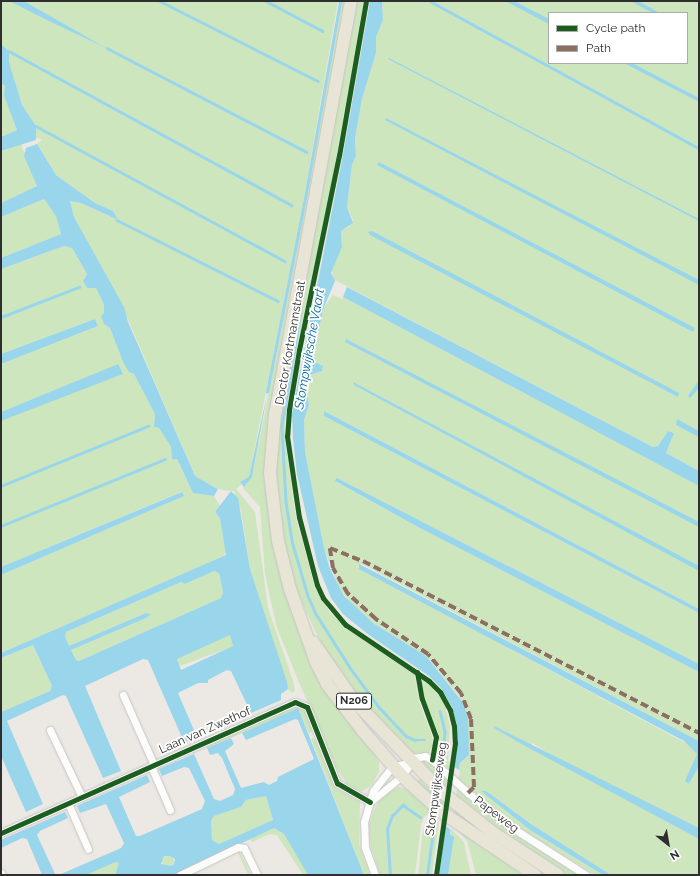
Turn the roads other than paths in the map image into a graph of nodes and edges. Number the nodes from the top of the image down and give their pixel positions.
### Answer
1 (351, 1) edge
2 (307, 633) junction
3 (123, 695) dead end
4 (50, 730) dead end
5 (411, 762) junction
6 (152, 766) junction
7 (392, 767) junction
8 (402, 776) junction
9 (82, 797) junction
10 (370, 802) junction
11 (68, 803) junction
12 (170, 810) dead end
13 (1, 833) edge
14 (88, 849) dead end
15 (180, 875) edge
16 (257, 875) edge
17 (375, 875) edge
18 (535, 875) edge
19 (558, 875) edge
20 (586, 875) edge

1 - 2 main road, Doctor Kortmannstraat / N206
2 - 5 main road, Doctor Kortmannstraat / N206
2 - 7 main road, Doctor Kortmannstraat / N206
3 - 6 street, Laan van Zwethof
4 - 9 street
5 - 7 street
5 - 8 street
5 - 19 main road, N206
5 - 20 street, Papeweg
6 - 9 street, Laan van Zwethof
6 - 10 street, Laan van Zwethof
6 - 12 street, Laan van Zwethof
7 - 8 main road, Doctor Kortmannstraat / N206
7 - 10 street
8 - 10 street
8 - 18 main road, N206
9 - 11 street, Laan van Zwethof
10 - 17 street
11 - 13 street, Laan van Zwethof
11 - 14 street
15 - 16 street

